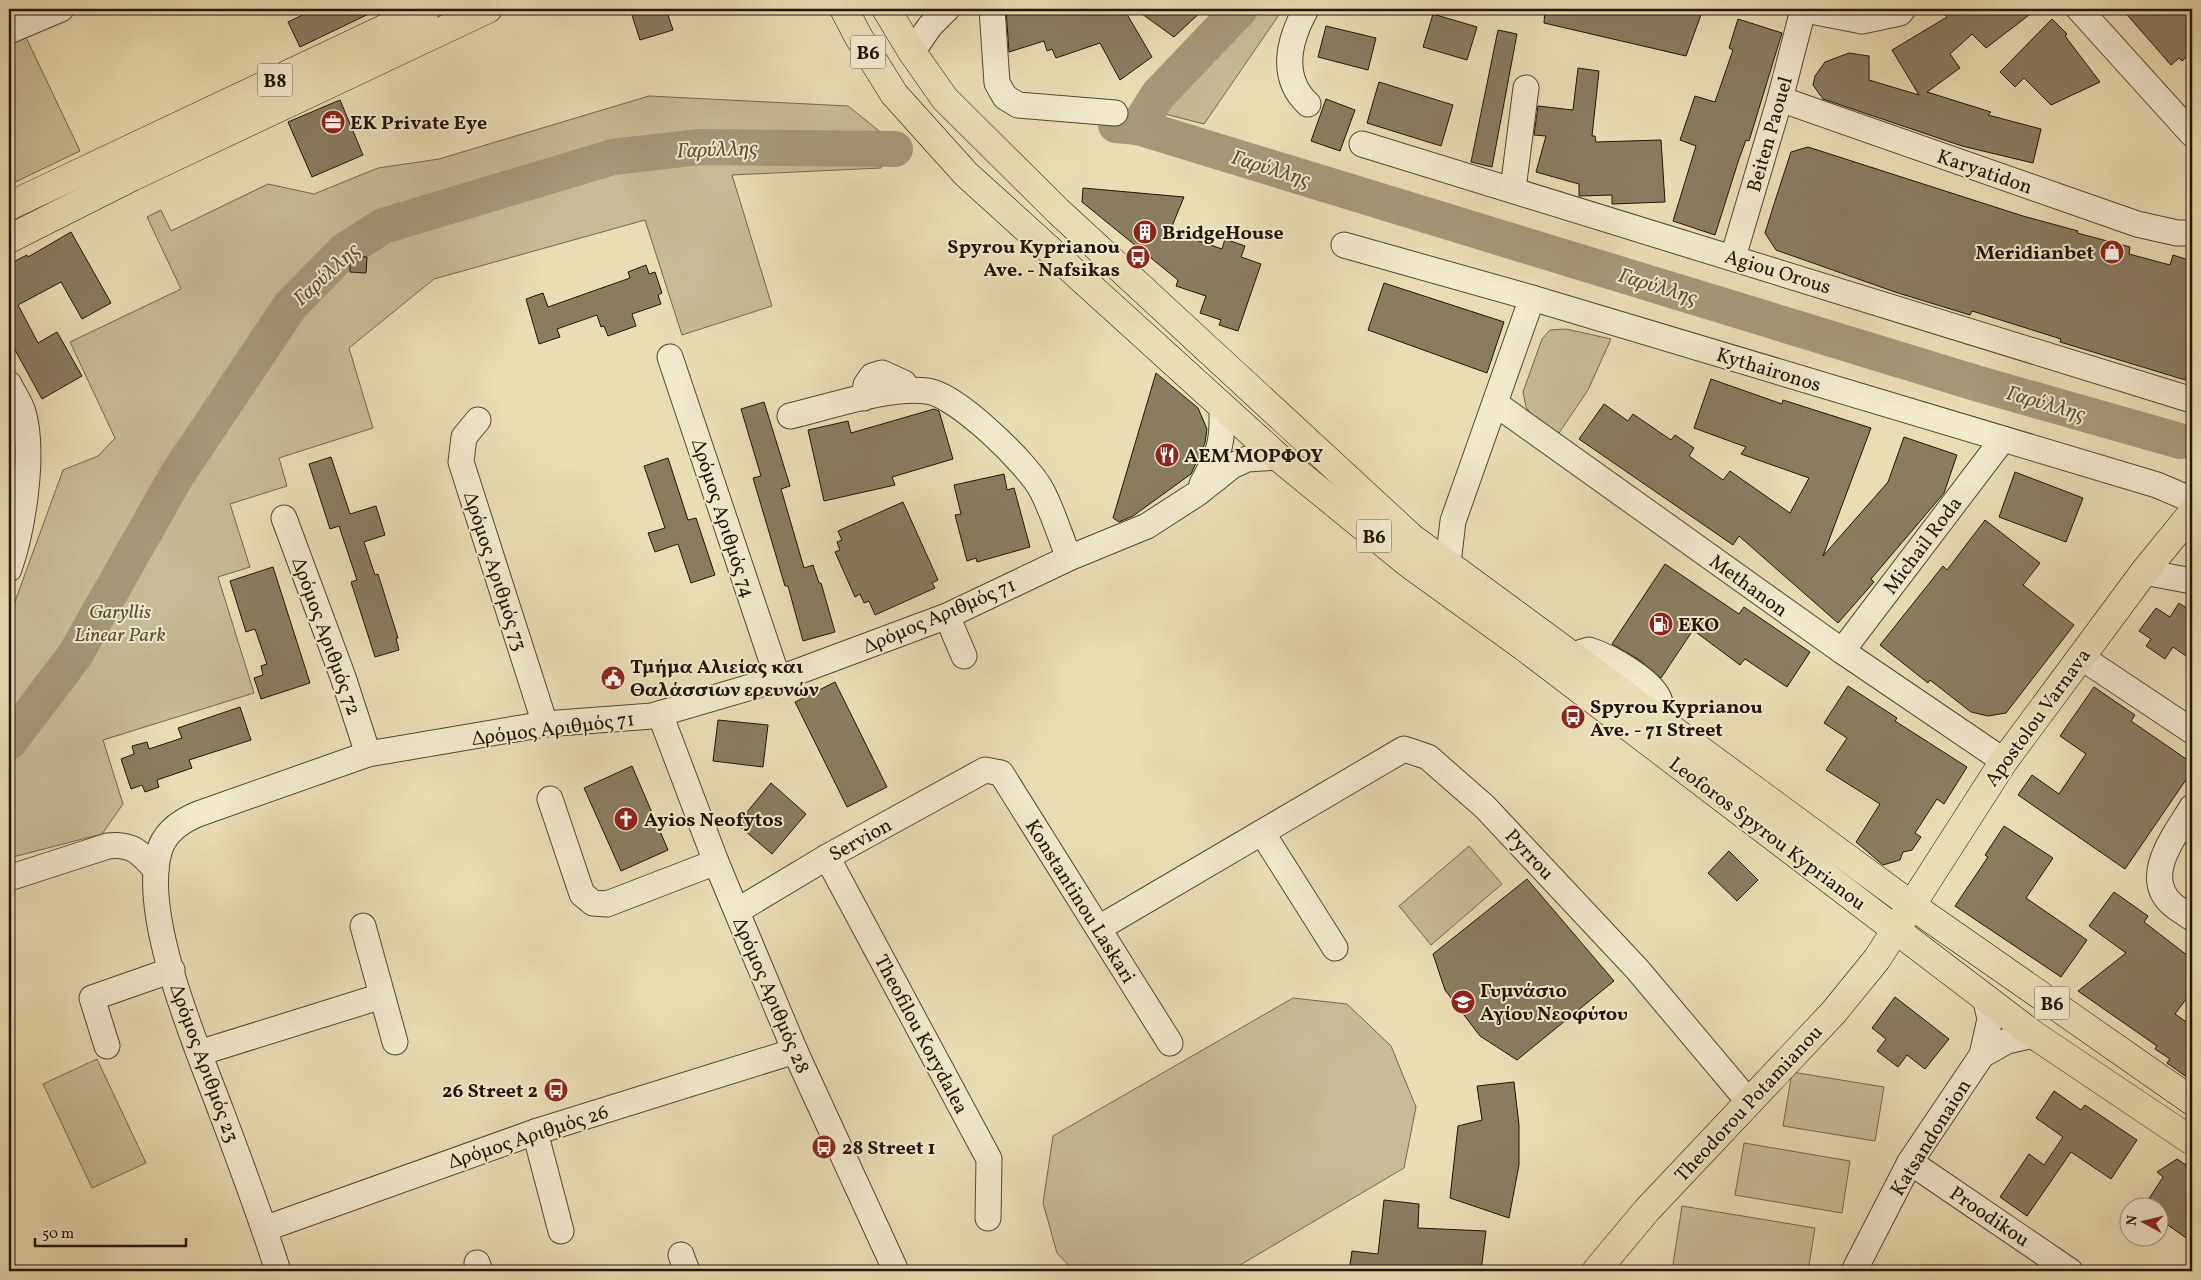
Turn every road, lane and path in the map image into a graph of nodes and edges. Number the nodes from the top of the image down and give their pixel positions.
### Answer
1 (61, 9) edge
2 (426, 9) edge
3 (488, 9) edge
4 (844, 9) edge
5 (886, 9) edge
6 (948, 9) edge
7 (992, 9) edge
8 (1802, 9) edge
9 (1904, 9) edge
10 (2079, 9) edge
11 (1301, 18) edge
12 (9, 31) edge
13 (912, 52) junction
14 (1526, 88) dead end
15 (1780, 99) junction
16 (1308, 104) dead end
17 (1115, 113) dead end
18 (2192, 134) edge
19 (1362, 144) dead end
20 (1513, 189) junction
21 (9, 206) edge
22 (2192, 233) edge
23 (9, 239) edge
24 (1344, 245) dead end
25 (1732, 257) junction
26 (1532, 298) junction
27 (670, 357) dead end
28 (9, 384) edge
29 (2192, 400) edge
30 (1496, 404) junction
31 (1222, 406) junction
32 (790, 416) dead end
33 (478, 420) dead end
34 (2003, 439) junction
35 (1278, 457) junction
36 (1198, 493) junction
37 (2192, 500) edge
38 (2192, 513) edge
39 (284, 518) dead end
40 (1453, 521) junction
41 (1412, 538) junction
42 (13, 543) edge
43 (1069, 558) junction
44 (1448, 563) junction
45 (9, 569) edge
46 (2144, 572) junction
47 (2192, 581) edge
48 (947, 616) junction
49 (1842, 651) junction
50 (964, 656) dead end
51 (2081, 657) junction
52 (778, 680) junction
53 (660, 714) junction
54 (545, 724) junction
55 (2192, 731) edge
56 (368, 754) junction
57 (2004, 761) junction
58 (985, 770) joint
59 (550, 800) dead end
60 (2192, 807) edge
61 (1263, 834) junction
62 (828, 857) junction
63 (158, 860) junction
64 (716, 862) junction
65 (9, 878) edge
66 (1911, 905) junction
67 (737, 911) junction
68 (2192, 918) edge
69 (363, 926) dead end
70 (1099, 928) junction
71 (1896, 930) junction
72 (1335, 948) dead end
73 (172, 970) junction
74 (382, 996) junction
75 (1985, 997) junction
76 (2034, 1034) junction
77 (395, 1042) dead end
78 (1170, 1043) dead end
79 (107, 1046) dead end
80 (795, 1051) junction
81 (199, 1053) junction
82 (1982, 1055) junction
83 (1749, 1102) junction
84 (2192, 1102) edge
85 (535, 1132) junction
86 (2192, 1141) edge
87 (1910, 1162) junction
88 (988, 1218) dead end
89 (264, 1229) junction
90 (561, 1231) dead end
91 (2061, 1269) edge
92 (278, 1271) edge
93 (896, 1271) edge
94 (1596, 1271) edge
95 (1854, 1271) edge

1 - 12 street
2 - 21 main road, B8
3 - 23 main road, B8
4 - 31 main road, Leoforos Spyrou Kyprianou / B6
5 - 13 main road, Leoforos Spyrou Kyprianou / B6
6 - 13 street
7 - 17 street
8 - 9 street
8 - 15 street, Beiten Paouel
10 - 18 street
11 - 16 street
13 - 41 main road, Leoforos Spyrou Kyprianou / B6
14 - 20 street
15 - 22 street, Karyatidon
15 - 25 street, Beiten Paouel
19 - 20 street, Agiou Orous
20 - 25 street, Agiou Orous
24 - 26 street, Kythaironos
25 - 29 street, Agiou Orous
26 - 30 street
26 - 34 street, Kythaironos
27 - 52 street, Δρόμος Αριθμός 74
28 - 42 street
30 - 40 street
30 - 49 street, Methanon
31 - 35 main road, Leoforos Spyrou Kyprianou / B6
31 - 36 street, Δρόμος Αριθμός 71
32 - 43 street
33 - 54 street, Δρόμος Αριθμός 73
34 - 37 street, Kythaironos
34 - 49 street, Michail Roda
35 - 36 street, Δρόμος Αριθμός 71
35 - 71 main road, Leoforos Spyrou Kyprianou / B6
36 - 43 street, Δρόμος Αριθμός 71
38 - 46 main road, Apostolou Varnava
39 - 56 street, Δρόμος Αριθμός 72
40 - 41 street
40 - 44 street
41 - 44 main road, Leoforos Spyrou Kyprianou / B6
42 - 45 street
43 - 48 street, Δρόμος Αριθμός 71
44 - 66 main road, Leoforos Spyrou Kyprianou / B6
46 - 47 street
46 - 51 main road, Apostolou Varnava
48 - 50 street
48 - 52 street, Δρόμος Αριθμός 71
49 - 57 street, Methanon
51 - 55 street
51 - 57 main road, Apostolou Varnava
52 - 53 street, Δρόμος Αριθμός 71
53 - 54 street, Δρόμος Αριθμός 71
53 - 64 street, Δρόμος Αριθμός 28
54 - 56 street, Δρόμος Αριθμός 71
56 - 63 street, Δρόμος Αριθμός 71
57 - 66 main road, Apostolou Varnava
58 - 62 street, Servion
58 - 70 street, Konstantinou Laskari
59 - 64 street
60 - 68 street
61 - 70 street, Pyrrou
61 - 72 street
61 - 83 street, Pyrrou
62 - 67 street, Servion
62 - 88 street, Theofilou Korydalea
63 - 65 street
63 - 73 street, Δρόμος Αριθμός 23
64 - 67 street, Δρόμος Αριθμός 28
66 - 71 main road, Apostolou Varnava
66 - 84 main road, Leoforos Spyrou Kyprianou / B6
67 - 80 street, Δρόμος Αριθμός 28
69 - 74 street
70 - 78 street, Konstantinou Laskari
71 - 75 main road, Leoforos Spyrou Kyprianou / B6
71 - 83 main road, Theodorou Potamianou
73 - 79 street
73 - 81 street, Δρόμος Αριθμός 23
74 - 77 street
74 - 81 street
75 - 76 main road, Leoforos Spyrou Kyprianou / B6
75 - 82 street
76 - 82 street, Katsandonaion
76 - 86 main road, Leoforos Spyrou Kyprianou / B6
80 - 85 street, Δρόμος Αριθμός 26
80 - 93 street, Δρόμος Αριθμός 28
81 - 89 street, Δρόμος Αριθμός 23
82 - 87 street, Katsandonaion
83 - 94 main road, Theodorou Potamianou
85 - 89 street, Δρόμος Αριθμός 26
85 - 90 street
87 - 91 street, Proodikou
87 - 95 street, Katsandonaion
89 - 92 street, Δρόμος Αριθμός 23

